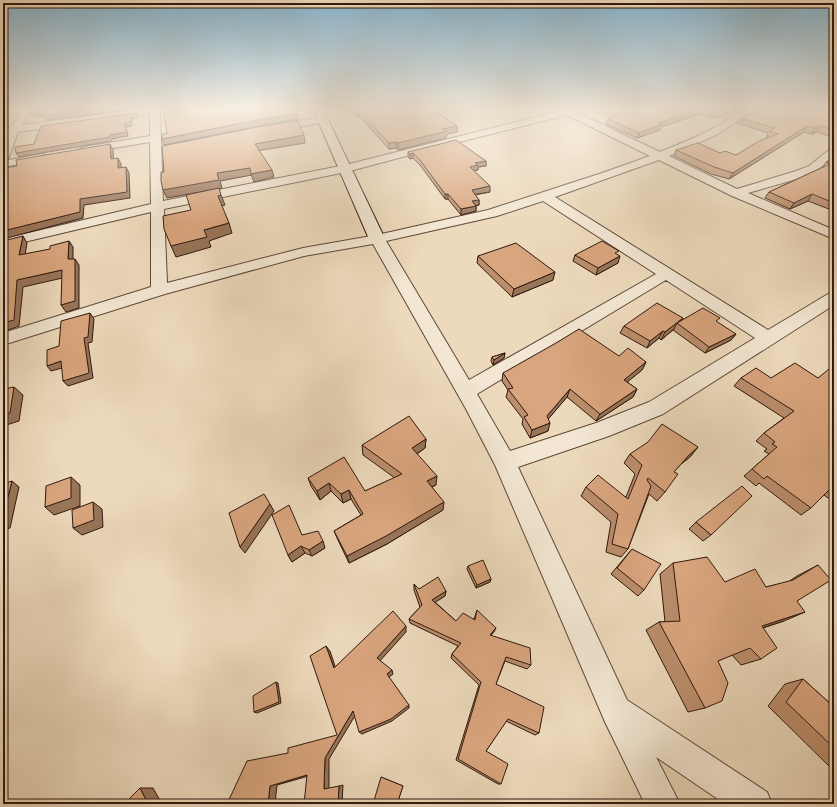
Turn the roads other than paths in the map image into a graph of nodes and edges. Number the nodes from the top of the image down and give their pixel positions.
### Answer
1 (7, 147) edge
2 (104, 147) edge
3 (159, 147) edge
4 (336, 147) edge
5 (427, 147) edge
6 (640, 147) edge
7 (681, 147) edge
8 (834, 151) edge
9 (72, 152) edge
10 (56, 155) edge
11 (660, 156) junction
12 (3, 157) edge
13 (3, 164) edge
14 (346, 168) junction
15 (736, 192) junction
16 (544, 196) junction
17 (156, 206) junction
18 (834, 235) edge
19 (378, 239) junction
20 (3, 243) edge
21 (666, 274) junction
22 (159, 290) junction
23 (834, 298) edge
24 (3, 339) edge
25 (769, 339) junction
26 (466, 391) junction
27 (505, 462) junction
28 (616, 710) junction
29 (663, 804) edge
30 (755, 804) edge

1 - 12 street
2 - 9 street
3 - 17 street
4 - 14 street
5 - 14 street
6 - 11 street
7 - 11 street
8 - 15 street
10 - 13 street
11 - 15 street
11 - 16 street
14 - 17 street
14 - 19 street
15 - 18 street
16 - 19 street
16 - 21 street
17 - 20 street
17 - 22 street
19 - 22 street
19 - 26 street
21 - 25 street
21 - 26 street
22 - 24 street
23 - 25 street
25 - 27 street
26 - 27 street
27 - 28 street
28 - 29 street
28 - 30 street

